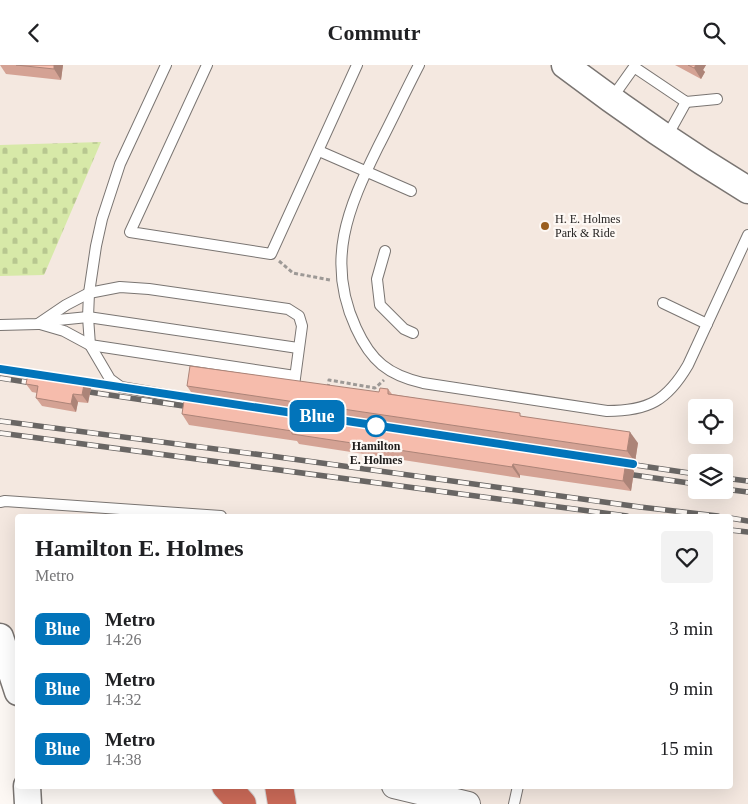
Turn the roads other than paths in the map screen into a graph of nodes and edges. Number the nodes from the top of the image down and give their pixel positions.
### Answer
1 (166, 65) edge
2 (206, 65) edge
3 (357, 65) edge
4 (419, 65) edge
5 (565, 65) edge
6 (611, 99) junction
7 (717, 99) dead end
8 (686, 102) junction
9 (666, 138) junction
10 (319, 151) junction
11 (366, 172) junction
12 (748, 189) edge
13 (411, 191) dead end
14 (748, 235) edge
15 (385, 251) dead end
16 (89, 293) junction
17 (663, 303) dead end
18 (88, 317) junction
19 (38, 323) junction
20 (707, 324) junction
21 (0, 325) edge
22 (412, 333) dead end
23 (90, 345) junction
24 (298, 348) junction
25 (295, 376) junction
26 (204, 401) edge
27 (291, 407) edge
28 (0, 502) edge
29 (192, 514) edge
30 (0, 637) edge
31 (15, 683) edge
32 (229, 789) edge
33 (248, 789) edge
34 (279, 789) edge
35 (406, 789) edge
36 (517, 789) edge
37 (242, 804) edge
38 (251, 804) edge
39 (282, 804) edge
40 (468, 804) edge
41 (514, 804) edge

1 - 16 lane
2 - 10 lane
3 - 10 lane
4 - 11 lane
5 - 6 main road
6 - 8 lane
6 - 9 main road
7 - 8 lane
8 - 9 lane
9 - 12 main road
10 - 11 lane
11 - 13 lane
11 - 20 lane
14 - 20 lane
15 - 22 lane
16 - 18 lane
16 - 19 lane
16 - 24 lane
17 - 20 lane
18 - 19 lane
18 - 23 lane
18 - 24 lane
19 - 21 lane
19 - 23 lane
23 - 25 lane
23 - 26 lane
24 - 25 lane
25 - 27 lane
28 - 29 lane
30 - 31 main road
32 - 37 highway
33 - 38 highway
34 - 39 highway
35 - 40 street
36 - 41 lane

